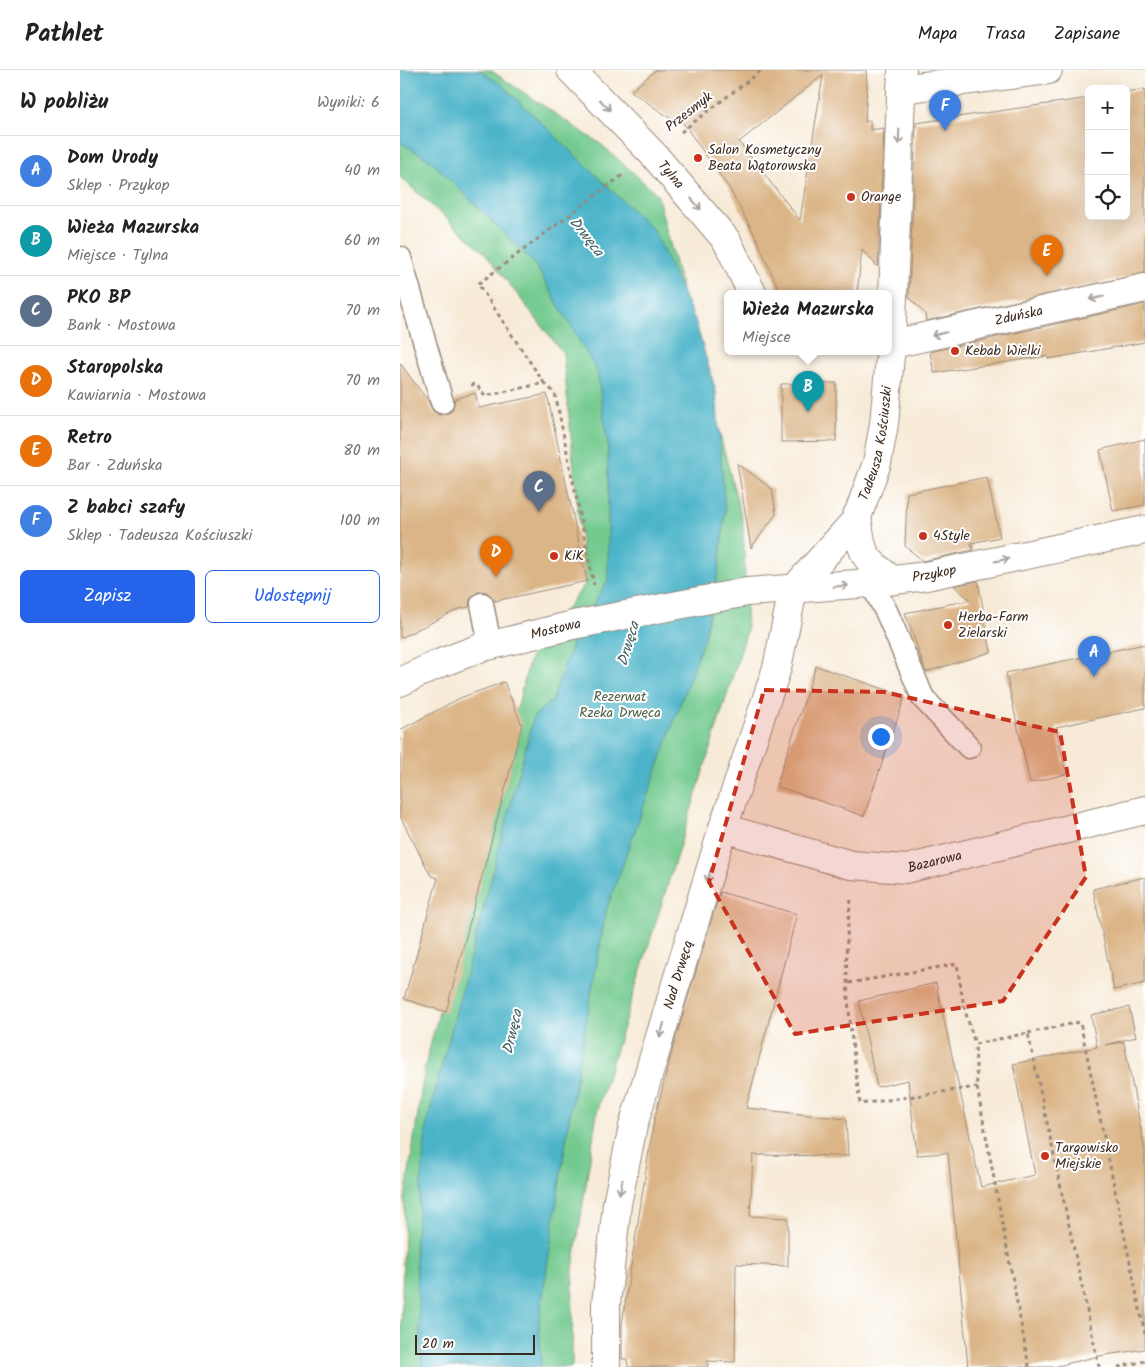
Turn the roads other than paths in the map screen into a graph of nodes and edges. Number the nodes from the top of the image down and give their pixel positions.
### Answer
1 (571, 70) edge
2 (1048, 70) edge
3 (901, 79) edge
4 (400, 258) edge
5 (1145, 288) edge
6 (751, 290) edge
7 (892, 297) edge
8 (892, 345) edge
9 (889, 355) edge
10 (441, 398) road end
11 (857, 516) junction
12 (1145, 530) edge
13 (882, 582) junction
14 (793, 590) junction
15 (718, 598) joint
16 (482, 604) dead end
17 (490, 645) junction
18 (400, 682) edge
19 (968, 747) dead end
20 (1145, 810) edge
21 (723, 828) junction
22 (606, 1367) edge

1 -> 6 street, Tylna
2 - 3 street
3 -> 7 street, Tadeusza Kościuszki
4 - 10 lane
5 -> 8 street, Zduńska
9 - 11 street, Tadeusza Kościuszki
11 - 13 street, Tadeusza Kościuszki
11 - 14 street, Tadeusza Kościuszki
13 -> 12 street, Przykop
14 -> 13 street, Przykop
13 - 19 lane
14 - 15 street, Przykop
14 - 21 street, Nad Drwęcą
15 - 17 street, Mostowa
16 - 17 lane
17 - 18 street, Mostowa
20 - 21 street, Bazarowa
21 -> 22 street, Nad Drwęcą

